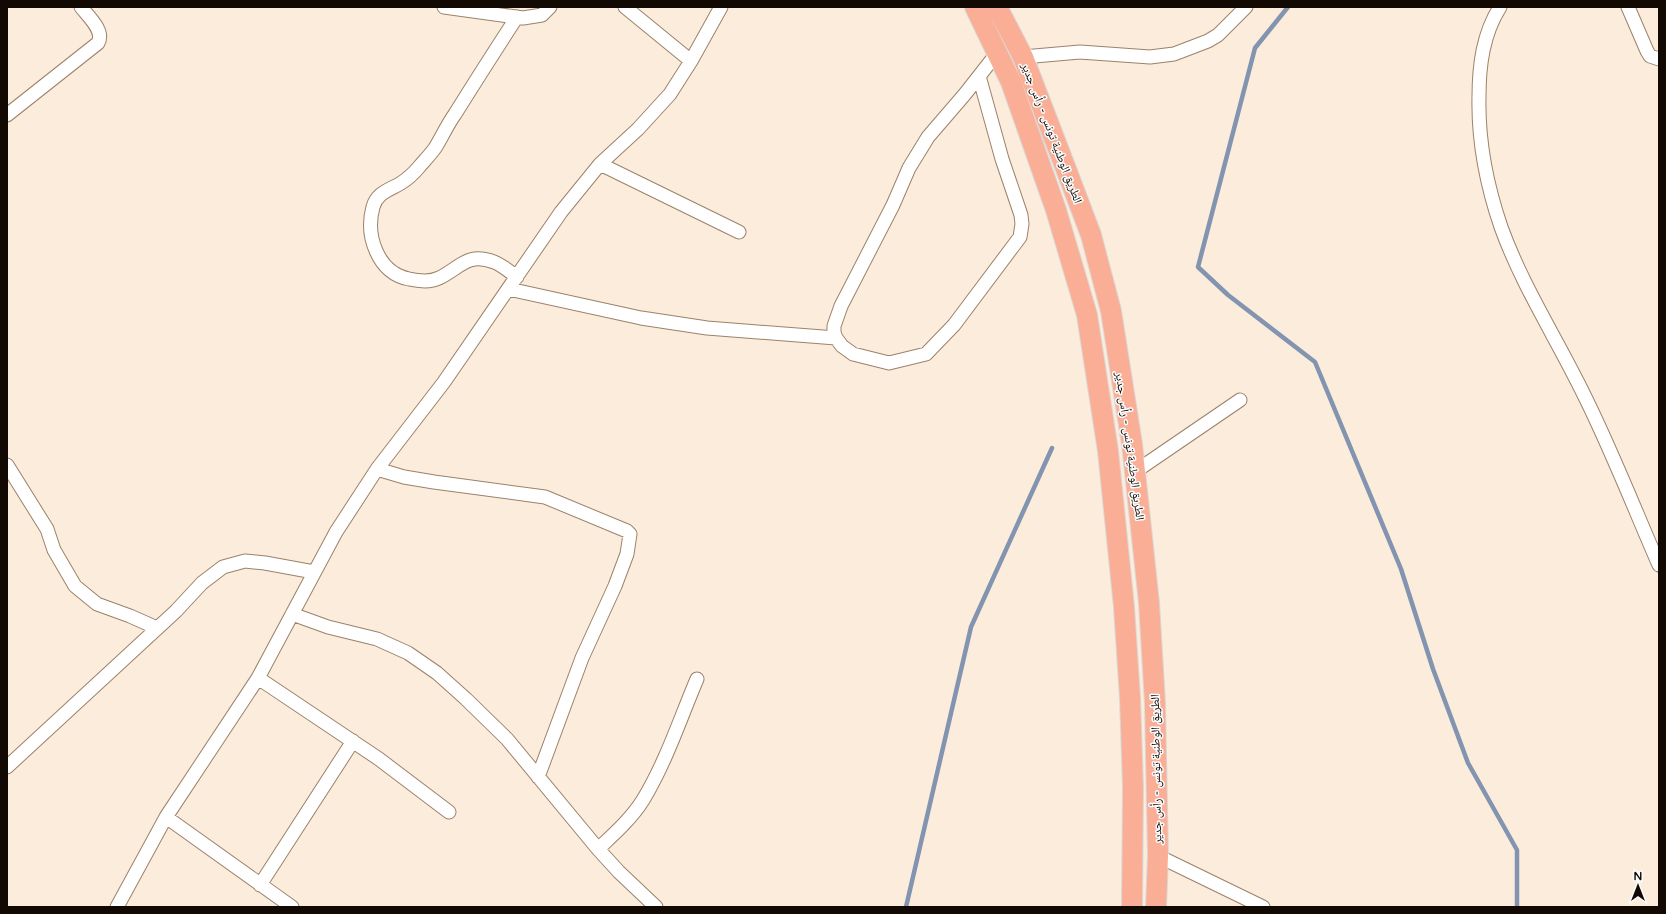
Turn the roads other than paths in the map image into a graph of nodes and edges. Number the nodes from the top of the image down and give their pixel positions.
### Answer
1 (81, 7) edge
2 (444, 7) edge
3 (550, 7) edge
4 (625, 7) edge
5 (721, 7) edge
6 (975, 7) edge
7 (997, 7) edge
8 (1246, 7) edge
9 (1500, 7) edge
10 (1628, 7) edge
11 (517, 17) junction
12 (998, 52) junction
13 (1023, 57) junction
14 (1659, 59) edge
15 (691, 61) junction
16 (979, 76) junction
17 (7, 115) edge
18 (600, 164) junction
19 (739, 232) dead end
20 (517, 277) junction
21 (509, 289) junction
22 (836, 338) junction
23 (1240, 400) dead end
24 (7, 465) edge
25 (377, 468) junction
26 (1136, 471) junction
27 (1659, 564) edge
28 (314, 572) junction
29 (292, 614) junction
30 (157, 628) junction
31 (258, 678) junction
32 (697, 679) dead end
33 (353, 741) junction
34 (7, 767) edge
35 (538, 777) junction
36 (448, 812) dead end
37 (166, 817) junction
38 (598, 849) junction
39 (1158, 856) junction
40 (260, 885) junction
41 (117, 907) edge
42 (292, 907) edge
43 (656, 907) edge
44 (1132, 907) edge
45 (1156, 907) edge
46 (1263, 907) edge

1 - 17 street
2 - 11 street
3 - 11 street
4 - 15 street
5 - 15 street
6 - 12 main road, الطريق الوطنية تونس - رأس جدير
7 - 13 main road, الطريق الوطنية تونس - رأس جدير
8 - 13 street
9 - 27 street
10 - 14 street
11 - 20 street
12 - 16 street
12 - 44 main road, الطريق الوطنية تونس - رأس جدير
13 - 26 main road, الطريق الوطنية تونس - رأس جدير
15 - 18 street
16 - 22 street
16 - 22 street
18 - 19 street
18 - 20 street
20 - 21 street
21 - 22 street
21 - 25 street
23 - 26 street
24 - 30 street
25 - 28 street
25 - 35 street
26 - 39 main road, الطريق الوطنية تونس - رأس جدير
28 - 29 street
28 - 30 street
29 - 31 street
29 - 35 street
30 - 34 street
31 - 33 street
31 - 37 street
32 - 38 street
33 - 36 street
33 - 40 street
35 - 38 street
37 - 40 street
37 - 41 street
38 - 43 street
39 - 45 main road, الطريق الوطنية تونس - رأس جدير
39 - 46 street
40 - 42 street

